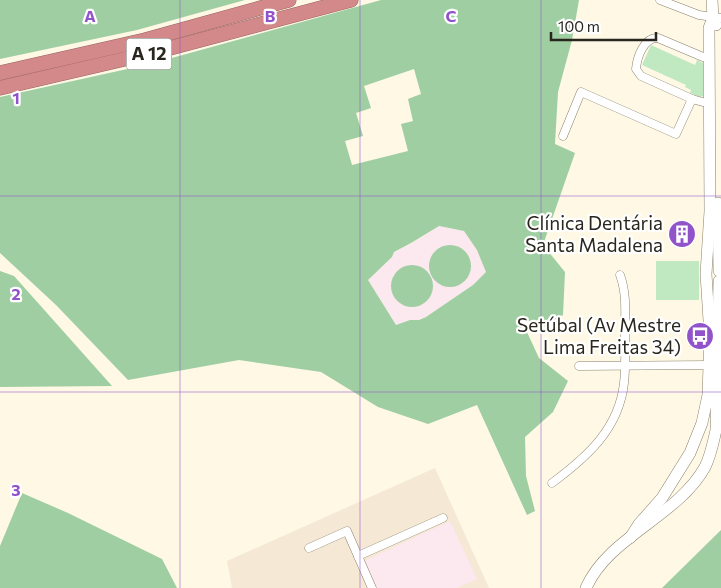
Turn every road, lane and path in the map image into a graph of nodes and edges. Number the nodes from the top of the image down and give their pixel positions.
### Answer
1 (289, 0) edge
2 (351, 0) edge
3 (660, 0) edge
4 (712, 0) edge
5 (717, 18) edge
6 (704, 56) junction
7 (0, 73) edge
8 (0, 88) edge
9 (692, 99) junction
10 (710, 104) junction
11 (563, 136) dead end
12 (620, 276) dead end
13 (717, 276) edge
14 (579, 366) dead end
15 (625, 366) junction
16 (716, 368) edge
17 (699, 434) junction
18 (714, 438) junction
19 (716, 452) edge
20 (690, 454) junction
21 (707, 462) junction
22 (552, 483) dead end
23 (444, 518) dead end
24 (630, 538) junction
25 (309, 548) dead end
26 (358, 556) junction
27 (372, 588) edge
28 (586, 588) edge

1 - 7 highway, A 12
2 - 8 highway, A 12
3 - 5 street
4 - 5 main road
5 - 6 main road
5 - 13 main road
6 - 9 street
6 - 10 main road
9 - 10 street
9 - 11 street
10 - 13 main road
12 - 15 street
13 - 16 main road
14 - 15 street
15 - 16 street
15 - 22 street
16 - 17 main road
16 - 18 main road
17 - 18 main road
17 - 20 main road
18 - 19 main road
19 - 21 main road
20 - 21 main road
20 - 24 main road
21 - 24 main road
23 - 26 street
24 - 28 main road
25 - 26 street
26 - 27 street

